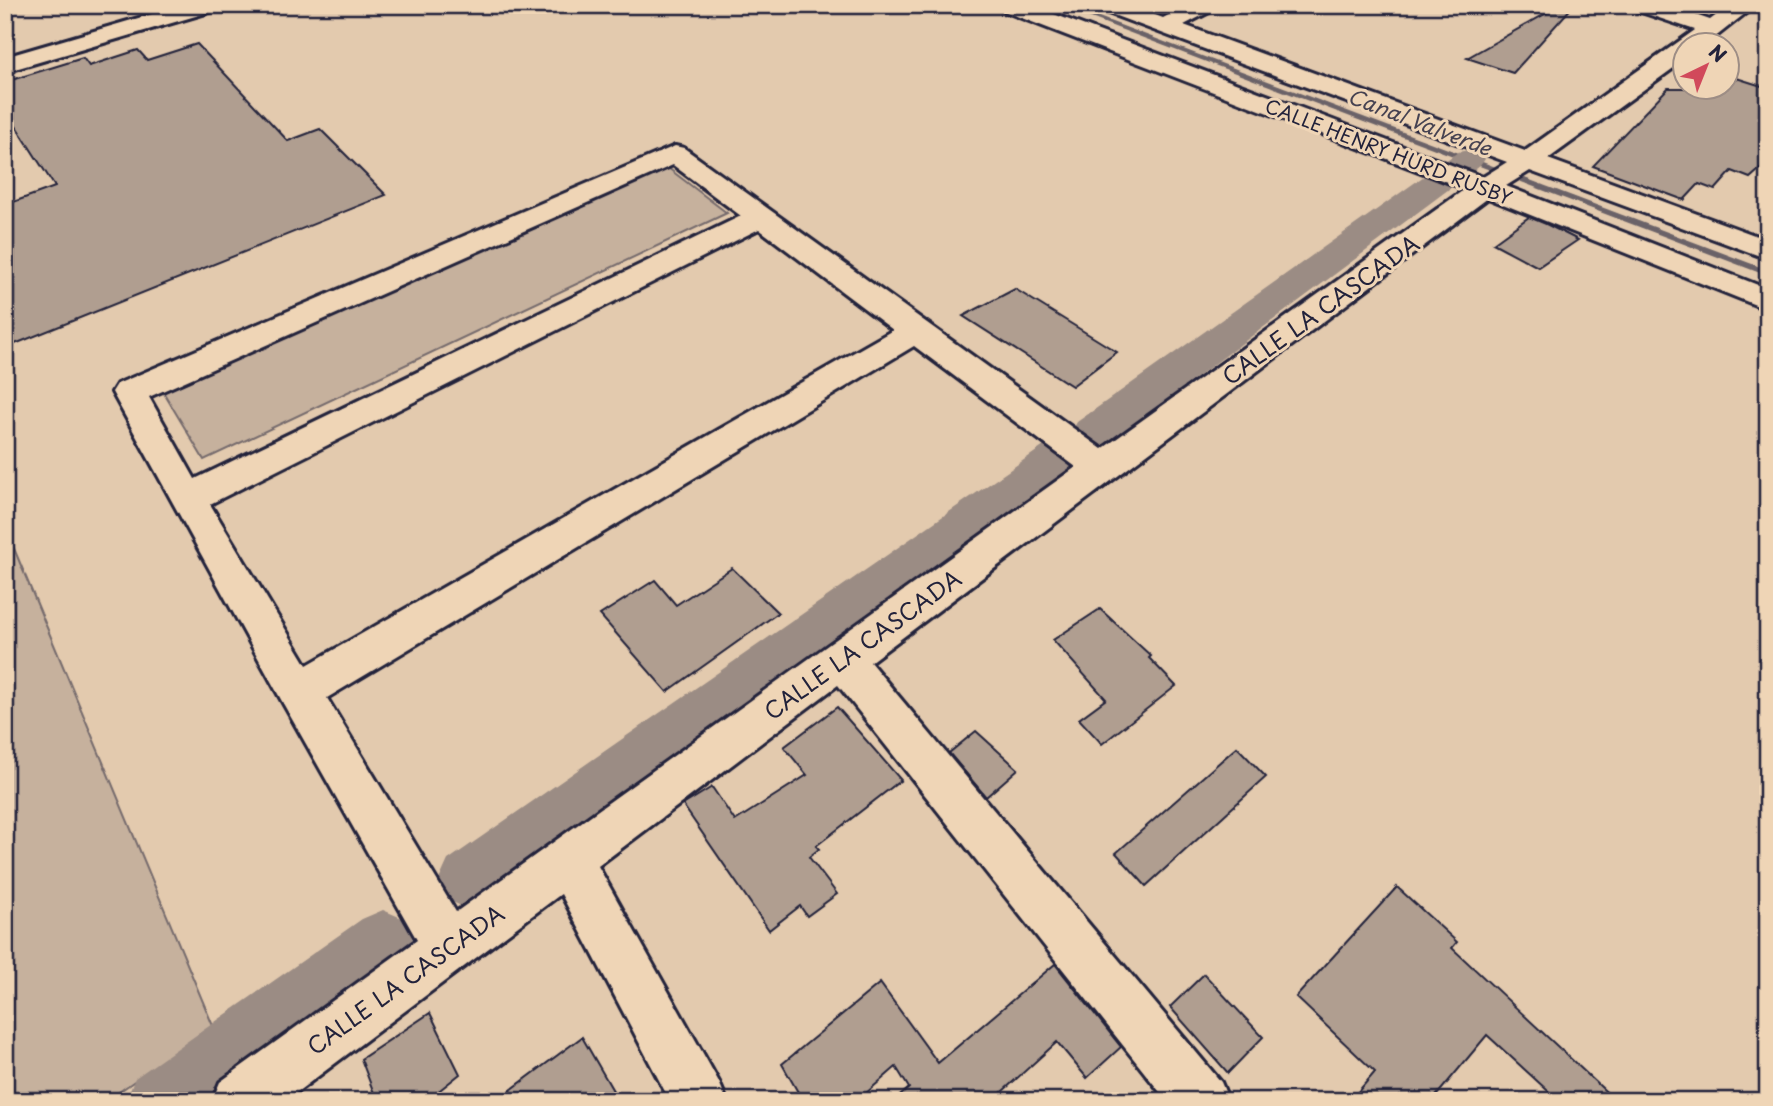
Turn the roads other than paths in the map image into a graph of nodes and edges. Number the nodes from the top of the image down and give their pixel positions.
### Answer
1 (208, 5) edge
2 (1009, 5) edge
3 (1108, 5) edge
4 (1205, 5) edge
5 (1643, 5) edge
6 (1745, 5) edge
7 (1165, 26) junction
8 (1712, 28) junction
9 (1707, 32) edge
10 (1672, 58) edge
11 (5, 65) edge
12 (1507, 174) junction
13 (761, 217) junction
14 (1768, 250) edge
15 (1768, 300) edge
16 (915, 331) junction
17 (1102, 468) junction
18 (188, 499) junction
19 (842, 659) junction
20 (299, 692) junction
21 (568, 859) junction
22 (449, 947) junction
23 (239, 1101) edge
24 (700, 1101) edge
25 (1202, 1101) edge

1 - 11 street
2 - 12 street, CALLE HENRY HURD RUSBY
3 - 7 street, CALLE HENRY HURD RUSBY
4 - 7 street
5 - 8 street
6 - 8 street, CALLE LA CASCADA
7 - 12 street, CALLE HENRY HURD RUSBY
8 - 9 street, CALLE LA CASCADA
10 - 12 street, CALLE LA CASCADA
12 - 14 street, CALLE HENRY HURD RUSBY
12 - 15 street, CALLE HENRY HURD RUSBY
12 - 17 street, CALLE LA CASCADA
13 - 16 street
13 - 18 street
13 - 18 street
16 - 17 street
16 - 20 street
17 - 19 street, CALLE LA CASCADA
18 - 20 street
19 - 21 street, CALLE LA CASCADA
19 - 25 street
20 - 22 street
21 - 22 street, CALLE LA CASCADA
21 - 24 street
22 - 23 street, CALLE LA CASCADA

